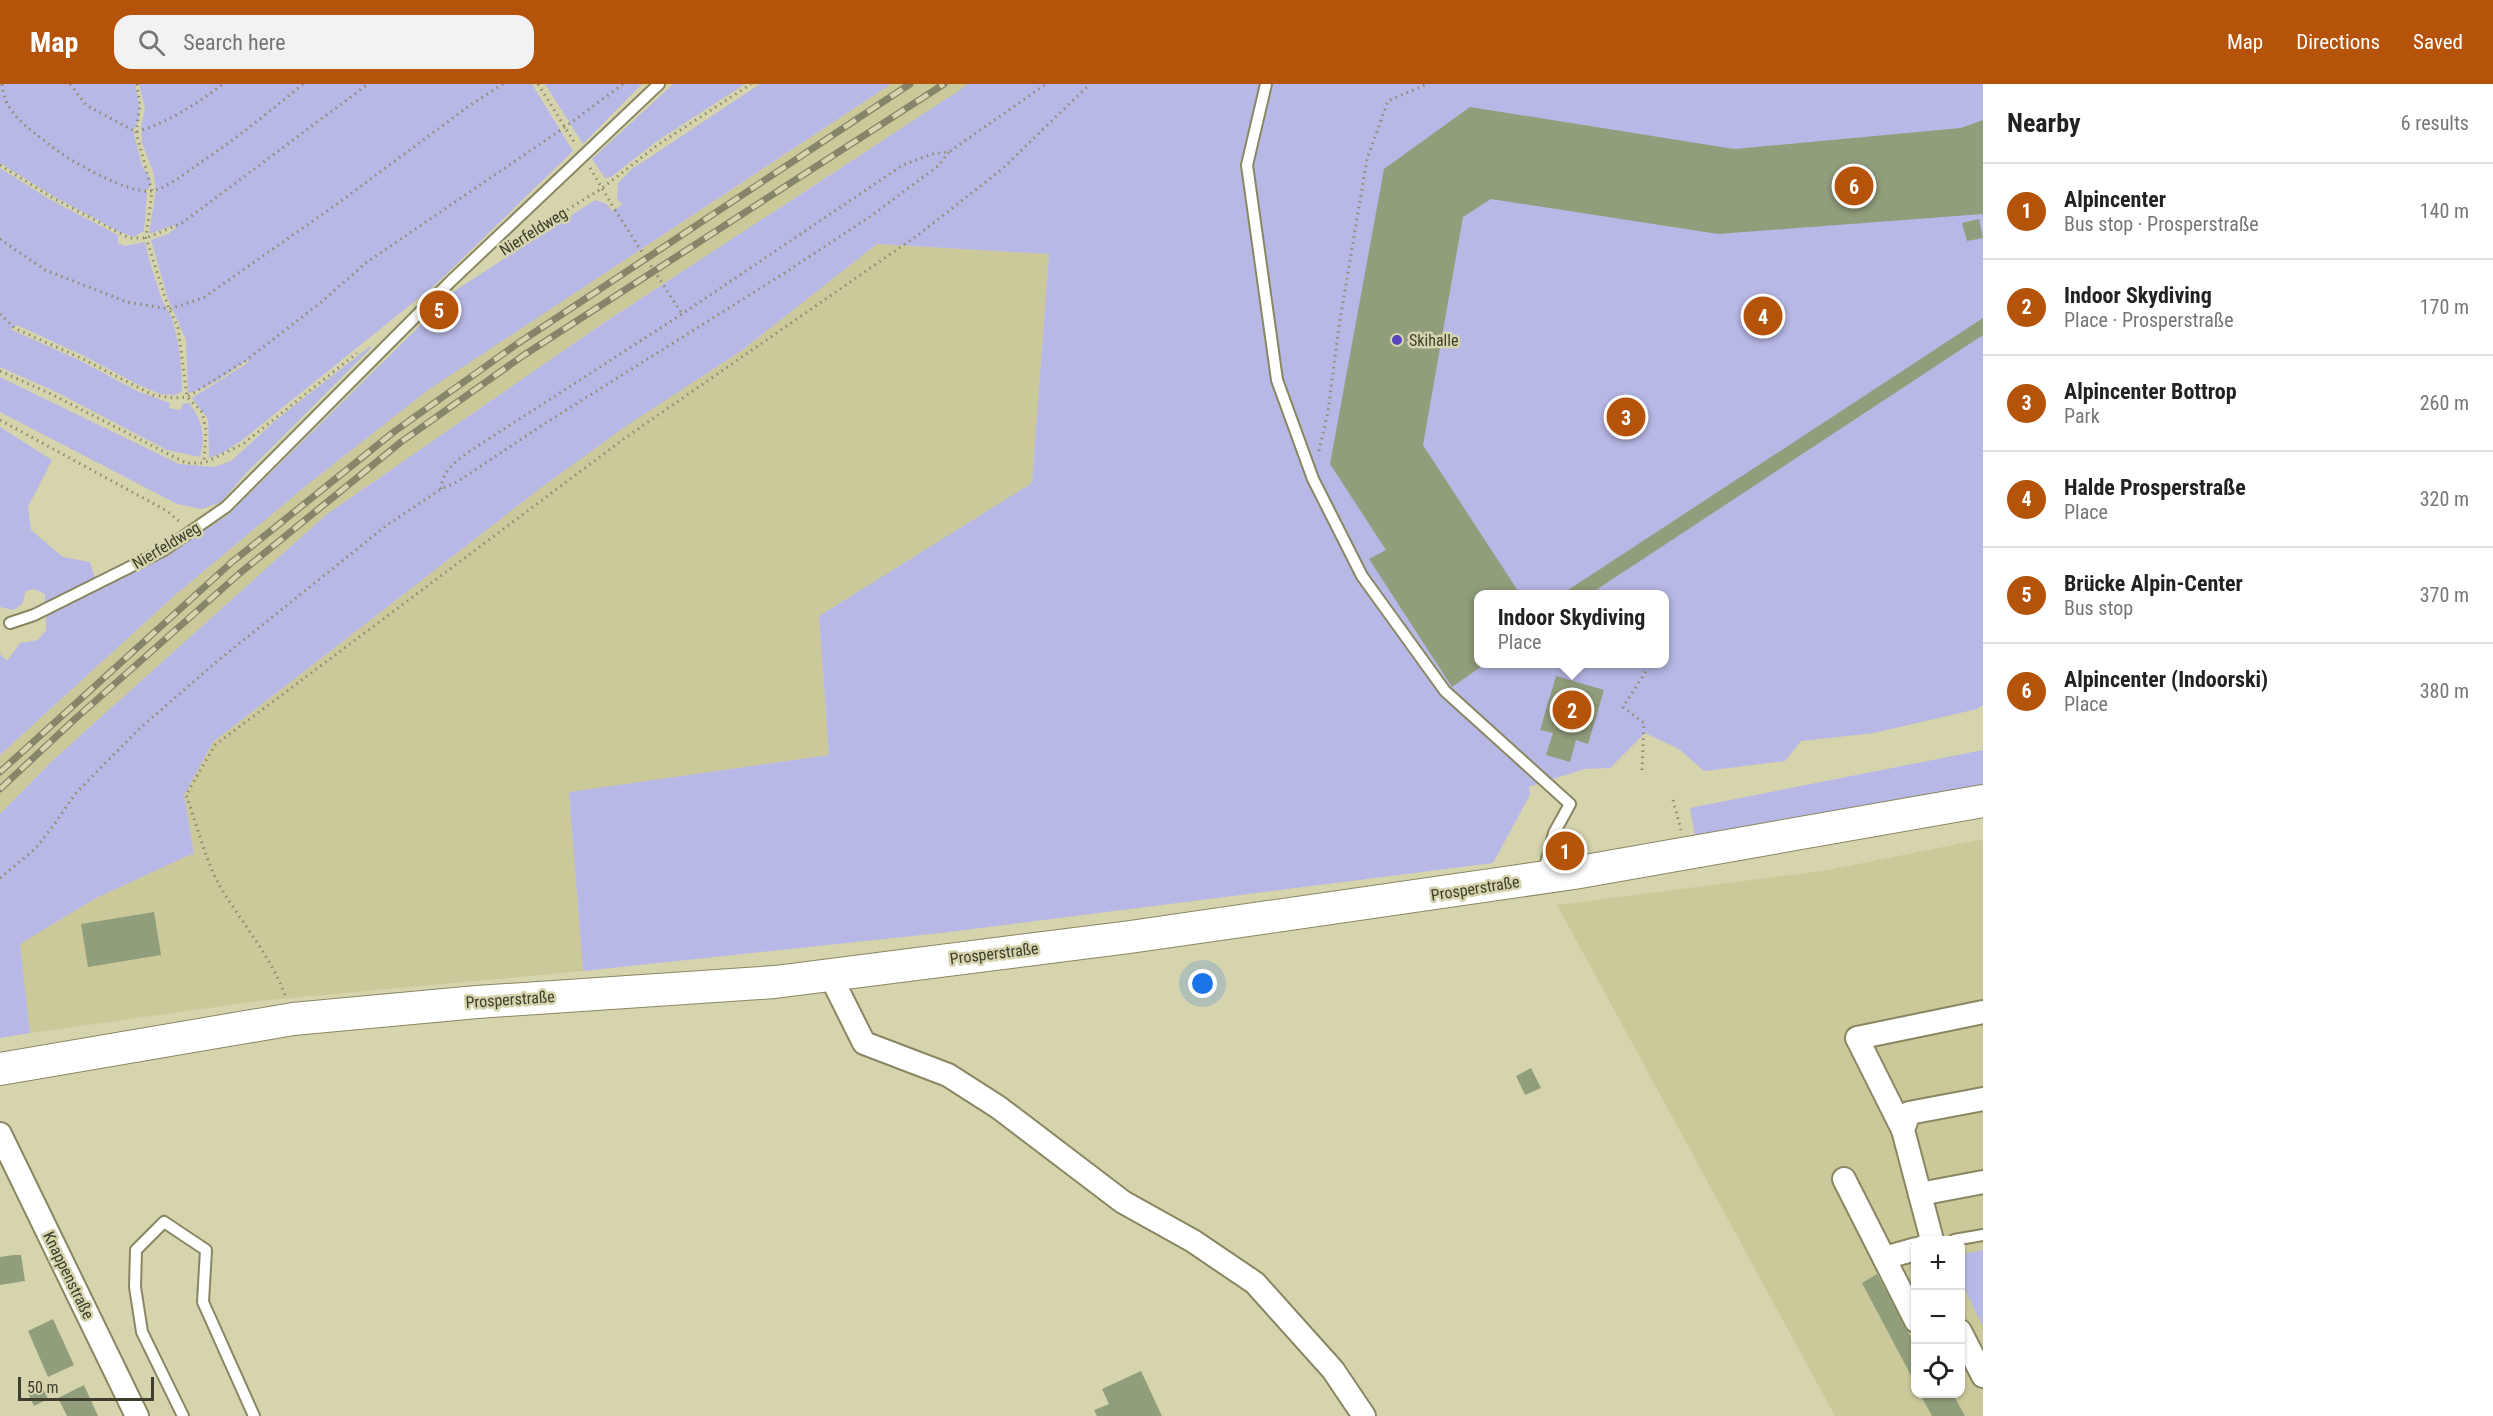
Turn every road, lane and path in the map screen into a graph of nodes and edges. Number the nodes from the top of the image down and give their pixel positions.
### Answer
1 (2, 84) edge
2 (70, 84) edge
3 (137, 84) edge
4 (223, 84) edge
5 (303, 84) edge
6 (368, 84) edge
7 (502, 84) edge
8 (537, 84) edge
9 (623, 84) edge
10 (659, 84) edge
11 (751, 84) edge
12 (1046, 84) edge
13 (1090, 84) edge
14 (1266, 84) edge
15 (1427, 84) edge
16 (565, 127) junction
17 (136, 132) junction
18 (577, 147) dead end
19 (949, 152) junction
20 (0, 165) edge
21 (589, 166) dead end
22 (601, 189) junction
23 (152, 191) junction
24 (146, 238) junction
25 (0, 239) edge
26 (511, 244) dead end
27 (169, 309) junction
28 (682, 314) junction
29 (0, 315) edge
30 (361, 350) dead end
31 (0, 371) edge
32 (187, 397) junction
33 (0, 420) edge
34 (204, 463) junction
35 (1313, 479) junction
36 (441, 489) junction
37 (192, 532) junction
38 (10, 623) dead end
39 (1648, 668) edge
40 (1642, 770) dead end
41 (1983, 801) edge
42 (0, 878) edge
43 (1542, 878) junction
44 (830, 975) junction
45 (1983, 1012) edge
46 (293, 1020) junction
47 (0, 1069) edge
48 (1983, 1099) edge
49 (1903, 1130) junction
50 (0, 1134) edge
51 (1844, 1179) dead end
52 (1983, 1182) edge
53 (1920, 1194) junction
54 (1931, 1236) edge
55 (1983, 1236) edge
56 (1965, 1238) edge
57 (1911, 1250) edge
58 (1884, 1258) junction
59 (1911, 1311) edge
60 (1965, 1342) edge
61 (1983, 1376) edge
62 (137, 1416) edge
63 (183, 1416) edge
64 (254, 1416) edge
65 (1364, 1416) edge

1 - 23 path
2 - 17 path
3 - 17 path
4 - 17 path
5 - 23 path
6 - 24 path
7 - 27 path
8 - 16 path
9 - 16 path
10 - 37 lane, Nierfeldweg
11 - 22 path, Nierfeldweg
12 - 19 path
13 - 46 path
14 - 35 lane
15 - 35 path
16 - 18 path
16 - 32 path
17 - 23 path
19 - 28 path
19 - 36 path
20 - 24 path
21 - 22 path
22 - 26 path, Nierfeldweg
22 - 28 path, bridge
23 - 24 path
24 - 27 path
25 - 27 path
27 - 32 path
28 - 36 path
29 - 32 path
30 - 34 path
31 - 34 path
32 - 34 path
33 - 37 path
35 - 43 lane
36 - 42 path
37 - 38 lane, Nierfeldweg
39 - 40 path
41 - 43 main road, Prosperstraße
43 - 44 main road, Prosperstraße
44 - 46 main road, Prosperstraße
44 - 65 street
45 - 49 street
46 - 47 main road, Prosperstraße
48 - 49 street
49 - 53 street
50 - 62 street, Knappenstraße
51 - 58 street
52 - 53 street
53 - 54 street
55 - 56 lane
57 - 58 street
58 - 59 street
60 - 61 street
63 - 64 lane

